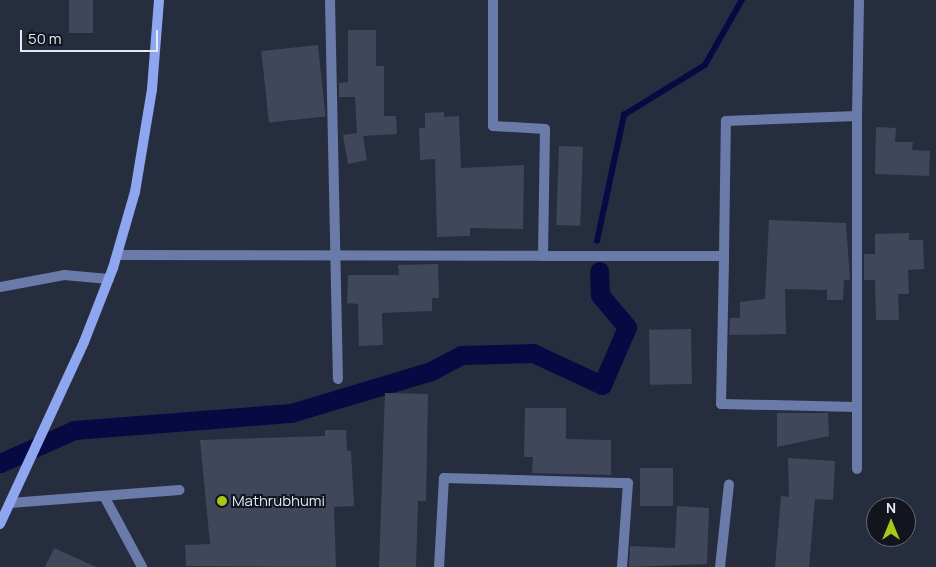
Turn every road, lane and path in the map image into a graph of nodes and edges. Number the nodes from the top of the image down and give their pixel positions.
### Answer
1 (159, 0) edge
2 (330, 0) edge
3 (493, 0) edge
4 (859, 0) edge
5 (857, 116) junction
6 (117, 255) junction
7 (335, 256) junction
8 (543, 256) junction
9 (724, 256) junction
10 (109, 279) junction
11 (0, 288) edge
12 (338, 380) dead end
13 (857, 407) junction
14 (857, 469) dead end
15 (729, 484) dead end
16 (180, 490) dead end
17 (104, 496) junction
18 (11, 501) junction
19 (0, 524) edge
20 (142, 567) edge
21 (440, 567) edge
22 (622, 567) edge
23 (720, 567) edge

1 - 6 main road
2 - 7 street
3 - 8 street
4 - 5 street
5 - 9 street
5 - 13 street
6 - 7 street
6 - 10 main road
7 - 8 street
7 - 12 street
8 - 9 street
9 - 13 street
10 - 11 street
10 - 18 main road
13 - 14 street
15 - 23 street
16 - 17 street
17 - 18 street
17 - 20 street
18 - 19 main road
21 - 22 street

